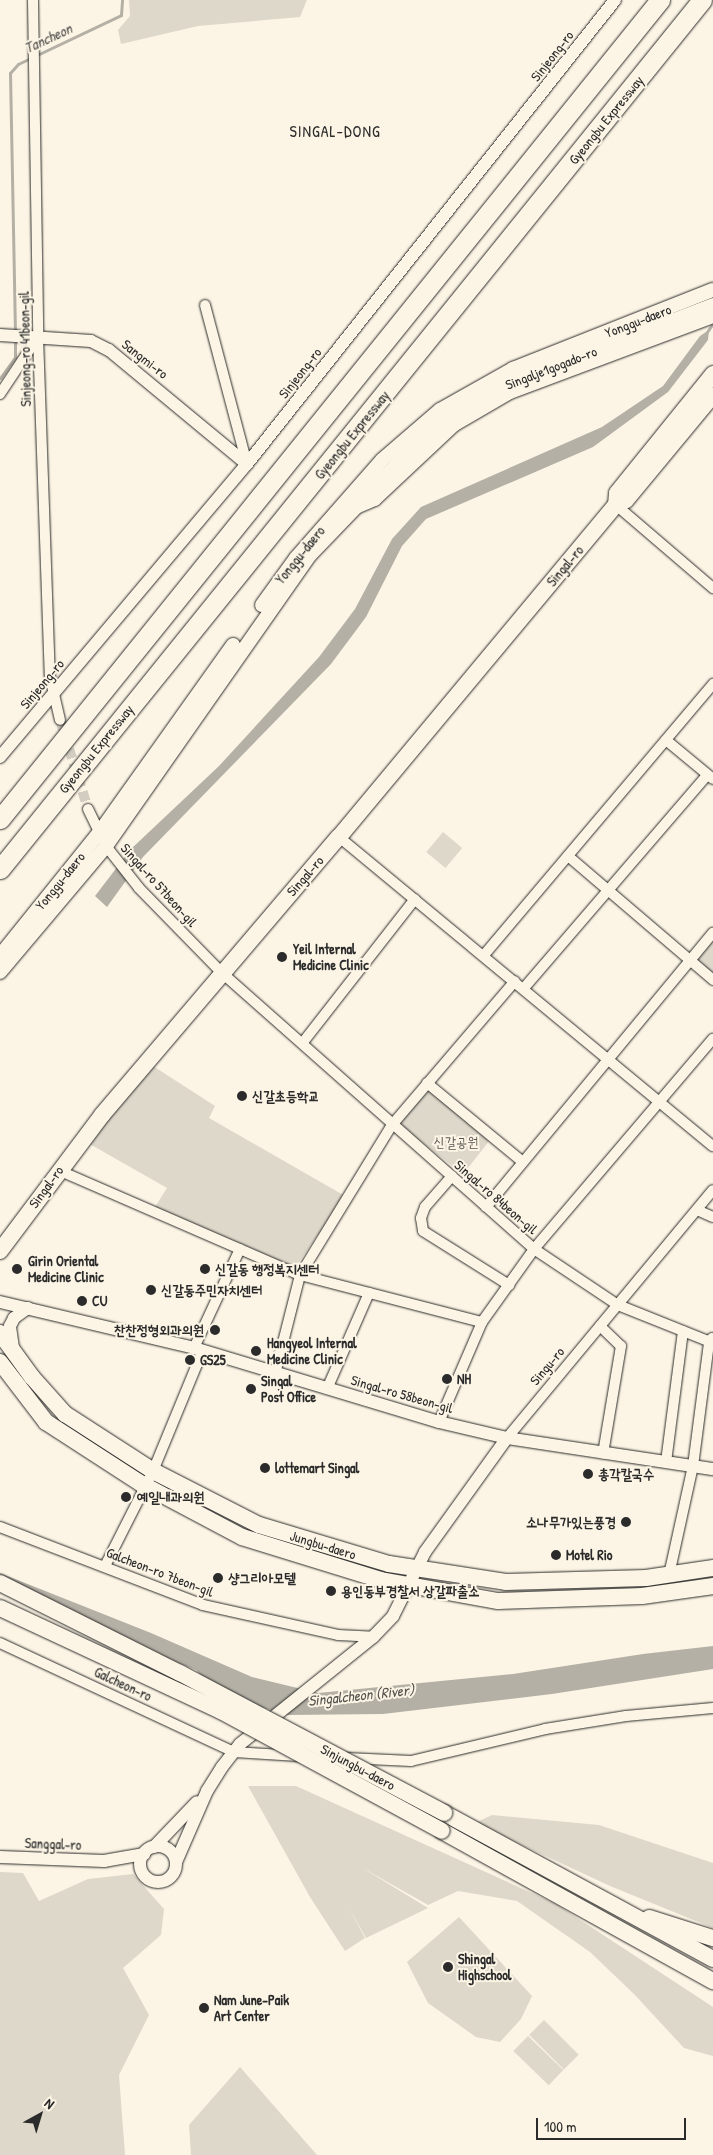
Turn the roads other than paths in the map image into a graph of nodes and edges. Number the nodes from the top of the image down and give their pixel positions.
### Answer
1 (33, 0) edge
2 (615, 0) edge
3 (660, 0) edge
4 (702, 0) edge
5 (713, 290) edge
6 (205, 305) dead end
7 (713, 305) edge
8 (713, 317) edge
9 (0, 335) edge
10 (38, 337) junction
11 (713, 374) edge
12 (0, 394) edge
13 (713, 395) edge
14 (403, 458) joint
15 (247, 464) junction
16 (616, 505) junction
17 (356, 508) junction
18 (713, 588) edge
19 (713, 684) edge
20 (52, 696) junction
21 (60, 720) tunnel mouth
22 (666, 740) junction
23 (0, 757) edge
24 (710, 777) edge
25 (88, 810) tunnel mouth
26 (0, 819) edge
27 (99, 833) junction
28 (339, 837) junction
29 (106, 846) junction
30 (568, 856) junction
31 (0, 869) edge
32 (608, 890) junction
33 (416, 899) junction
34 (713, 933) edge
35 (484, 955) junction
36 (0, 956) edge
37 (690, 960) junction
38 (0, 972) edge
39 (221, 972) junction
40 (713, 980) edge
41 (515, 981) junction
42 (524, 988) junction
43 (713, 1039) edge
44 (304, 1041) junction
45 (608, 1059) junction
46 (427, 1083) junction
47 (659, 1101) junction
48 (392, 1125) junction
49 (713, 1146) edge
50 (523, 1162) junction
51 (58, 1170) junction
52 (452, 1176) junction
53 (713, 1190) edge
54 (486, 1207) junction
55 (697, 1210) junction
56 (713, 1217) edge
57 (240, 1249) junction
58 (534, 1249) junction
59 (0, 1251) edge
60 (300, 1275) junction
61 (509, 1285) junction
62 (369, 1293) junction
63 (0, 1302) edge
64 (618, 1304) junction
65 (28, 1308) junction
66 (482, 1322) junction
67 (600, 1326) junction
68 (683, 1331) junction
69 (0, 1333) edge
70 (712, 1341) edge
71 (198, 1350) junction
72 (15, 1353) junction
73 (0, 1362) edge
74 (275, 1374) junction
75 (327, 1389) junction
76 (439, 1422) junction
77 (507, 1438) junction
78 (603, 1454) junction
79 (666, 1462) junction
80 (693, 1466) junction
81 (713, 1469) edge
82 (153, 1471) junction
83 (145, 1486) junction
84 (0, 1528) edge
85 (105, 1566) junction
86 (713, 1568) edge
87 (415, 1570) junction
88 (669, 1575) junction
89 (0, 1583) edge
90 (407, 1586) junction
91 (713, 1586) edge
92 (0, 1608) edge
93 (373, 1638) junction
94 (0, 1643) edge
95 (713, 1708) edge
96 (237, 1748) junction
97 (207, 1791) junction
98 (149, 1850) junction
99 (0, 1857) edge
100 (104, 1861) junction
101 (176, 1862) junction
102 (143, 1873) junction
103 (624, 1912) junction
104 (614, 1926) junction
105 (713, 1938) edge
106 (713, 1959) edge
107 (713, 1981) edge
108 (713, 1993) edge

1 - 10 street, Sinjeong-ro 41beon-gil
2 - 15 street, Sinjeong-ro
3 - 26 highway
4 - 31 highway, Gyeongbu Expressway
5 - 27 main road, Yonggu-daero
6 - 15 street
7 - 14 main road, Singalje1gogado-ro
8 - 17 street
9 - 10 street, Sangmi-ro
10 - 12 street
10 - 15 street, Sangmi-ro
10 - 20 street, Sinjeong-ro 41beon-gil
11 - 16 main road, Singal-ro
13 - 16 main road, Singal-ro
14 - 17 main road, Yonggu-daero
15 - 20 street, Sinjeong-ro
16 - 18 street
16 - 28 main road, Singal-ro
17 - 29 main road, Yonggu-daero
19 - 22 street
20 - 21 street
20 - 23 street, Sinjeong-ro
22 - 24 street
22 - 30 street
24 - 32 street
25 - 27 street, Singal-ro 57beon-gil
27 - 29 street, Singal-ro 57beon-gil
27 - 36 main road, Yonggu-daero
28 - 33 street
28 - 39 main road, Singal-ro
29 - 38 main road, Yonggu-daero
29 - 39 street, Singal-ro 57beon-gil
30 - 32 street
30 - 35 street
32 - 37 street
32 - 42 street
33 - 35 street
33 - 44 street
34 - 37 street
35 - 41 street
37 - 40 street
37 - 45 street
39 - 44 street, Singal-ro 84beon-gil
39 - 51 main road, Singal-ro
41 - 42 street
41 - 46 street
42 - 45 street
43 - 47 street
44 - 48 street, Singal-ro 84beon-gil
45 - 47 street
45 - 50 street
46 - 48 street
46 - 50 street
47 - 49 street
47 - 58 street
48 - 52 street, Singal-ro 84beon-gil
48 - 60 street
50 - 54 street
51 - 57 street
51 - 59 main road, Singal-ro
52 - 54 street, Singal-ro 84beon-gil
52 - 61 street
53 - 55 street, Singu-ro
54 - 58 street, Singal-ro 84beon-gil
55 - 56 street
55 - 64 street, Singu-ro
57 - 60 street
57 - 71 street
58 - 61 street
58 - 64 street, Singal-ro 84beon-gil
60 - 62 street
60 - 74 street
61 - 66 street
62 - 66 street
62 - 75 street
63 - 65 street, Singal-ro 58beon-gil
64 - 67 street, Singu-ro
64 - 68 street, Singal-ro 84beon-gil
65 - 71 street, Singal-ro 58beon-gil
65 - 72 street
66 - 76 street
67 - 77 street, Singu-ro
67 - 78 street
68 - 70 street, Singal-ro 84beon-gil
68 - 79 street
69 - 72 main road, Jungbu-daero
70 - 80 street
71 - 74 street, Singal-ro 58beon-gil
71 - 82 street
72 - 82 main road, Jungbu-daero
73 - 83 main road, Jungbu-daero
74 - 75 street, Singal-ro 58beon-gil
75 - 76 street, Singal-ro 58beon-gil
76 - 77 street, Singal-ro 58beon-gil
77 - 78 street, Singal-ro 58beon-gil
77 - 87 street, Singu-ro
78 - 79 street, Singal-ro 58beon-gil
79 - 80 street, Singal-ro 58beon-gil
80 - 81 street, Singal-ro 58beon-gil
80 - 88 street
82 - 83 street
82 - 87 main road, Jungbu-daero
83 - 85 street
83 - 90 main road, Jungbu-daero
84 - 85 street, Galcheon-ro 7beon-gil
85 - 93 street, Galcheon-ro 7beon-gil
86 - 88 main road, Jungbu-daero
87 - 88 main road, Jungbu-daero
87 - 90 street, Singu-ro
89 - 103 main road, Sinjungbu-daero, bridge
90 - 91 main road, Jungbu-daero
90 - 93 street, Singu-ro
92 - 104 main road, Sinjungbu-daero, bridge
93 - 96 street, Singu-ro, bridge
94 - 96 street, Galcheon-ro
95 - 96 street
96 - 97 street, Singu-ro
97 - 98 street
97 - 101 street
98 - 100 street, Sanggal-ro
98 - 101 street
98 - 102 street
99 - 100 street, Sanggal-ro
100 - 102 street, Sanggal-ro
101 - 102 street
103 - 105 main road
103 - 106 main road, Sinjungbu-daero
104 - 107 main road, Sinjungbu-daero
104 - 108 main road

